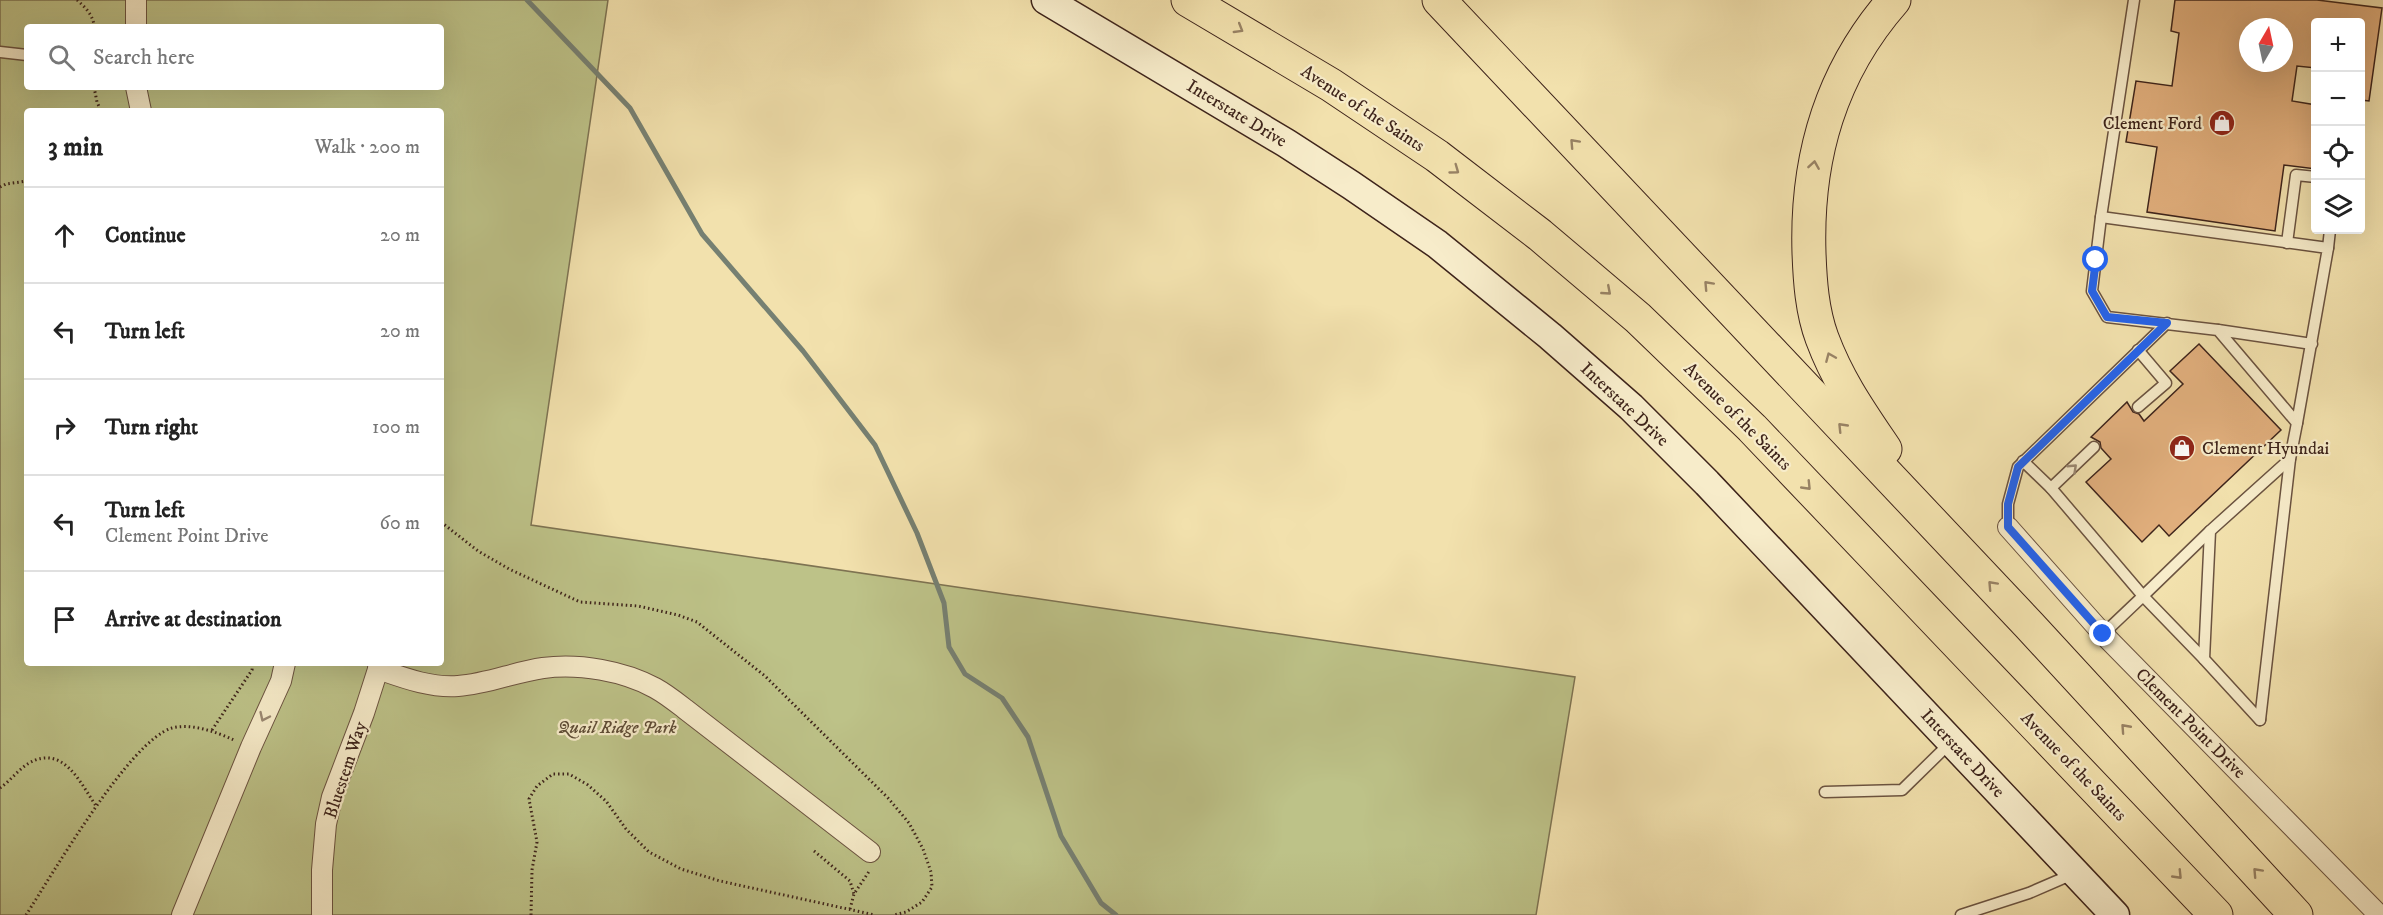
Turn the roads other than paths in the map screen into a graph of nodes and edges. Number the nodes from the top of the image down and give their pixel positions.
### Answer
1 (136, 0) edge
2 (1046, 0) edge
3 (1188, 0) edge
4 (1439, 0) edge
5 (1893, 0) edge
6 (2134, 0) edge
7 (136, 24) edge
8 (0, 52) edge
9 (24, 55) edge
10 (137, 90) edge
11 (140, 108) edge
12 (2311, 176) edge
13 (2101, 217) junction
14 (2330, 234) edge
15 (2287, 243) junction
16 (2328, 248) junction
17 (2167, 323) junction
18 (2218, 330) junction
19 (2312, 344) junction
20 (2139, 350) junction
21 (2138, 407) dead end
22 (2297, 423) junction
23 (2094, 447) dead end
24 (2290, 459) junction
25 (2023, 461) junction
26 (2051, 488) junction
27 (2008, 527) joint
28 (1940, 530) junction
29 (2210, 531) junction
30 (2143, 596) junction
31 (2103, 634) junction
32 (2204, 659) junction
33 (284, 666) edge
34 (379, 666) edge
35 (1951, 742) junction
36 (1825, 792) dead end
37 (870, 852) road end
38 (2076, 872) junction
39 (1989, 910) edge
40 (182, 915) edge
41 (322, 915) edge
42 (1961, 915) edge
43 (2115, 915) edge
44 (2216, 915) edge
45 (2296, 915) edge
46 (2379, 915) edge

1 - 7 street
2 - 35 main road, Interstate Drive
3 -> 44 highway, Avenue of the Saints
28 -> 4 highway
28 -> 5 highway
6 - 13 lane
8 - 9 lane
10 - 11 street
12 - 15 lane
13 - 15 lane
13 - 17 lane
14 - 16 lane
15 - 16 lane
16 - 19 lane
17 - 18 lane
17 - 20 lane
18 - 19 lane
18 - 22 lane
19 - 22 lane
20 - 21 lane
20 - 25 lane
22 - 24 lane
26 -> 23 lane
24 - 29 lane
24 - 32 lane
25 - 26 lane
25 - 27 lane
26 - 30 lane
27 - 31 street, Clement Point Drive
45 -> 28 highway
29 - 30 lane
29 - 32 lane
30 - 31 lane
30 - 32 lane
31 - 46 street, Clement Point Drive
33 -> 40 street
34 - 37 street
34 - 41 street, Bluestem Way
35 - 36 lane
35 - 38 main road, Interstate Drive
38 - 39 lane
38 - 43 main road, Interstate Drive
39 - 42 lane

